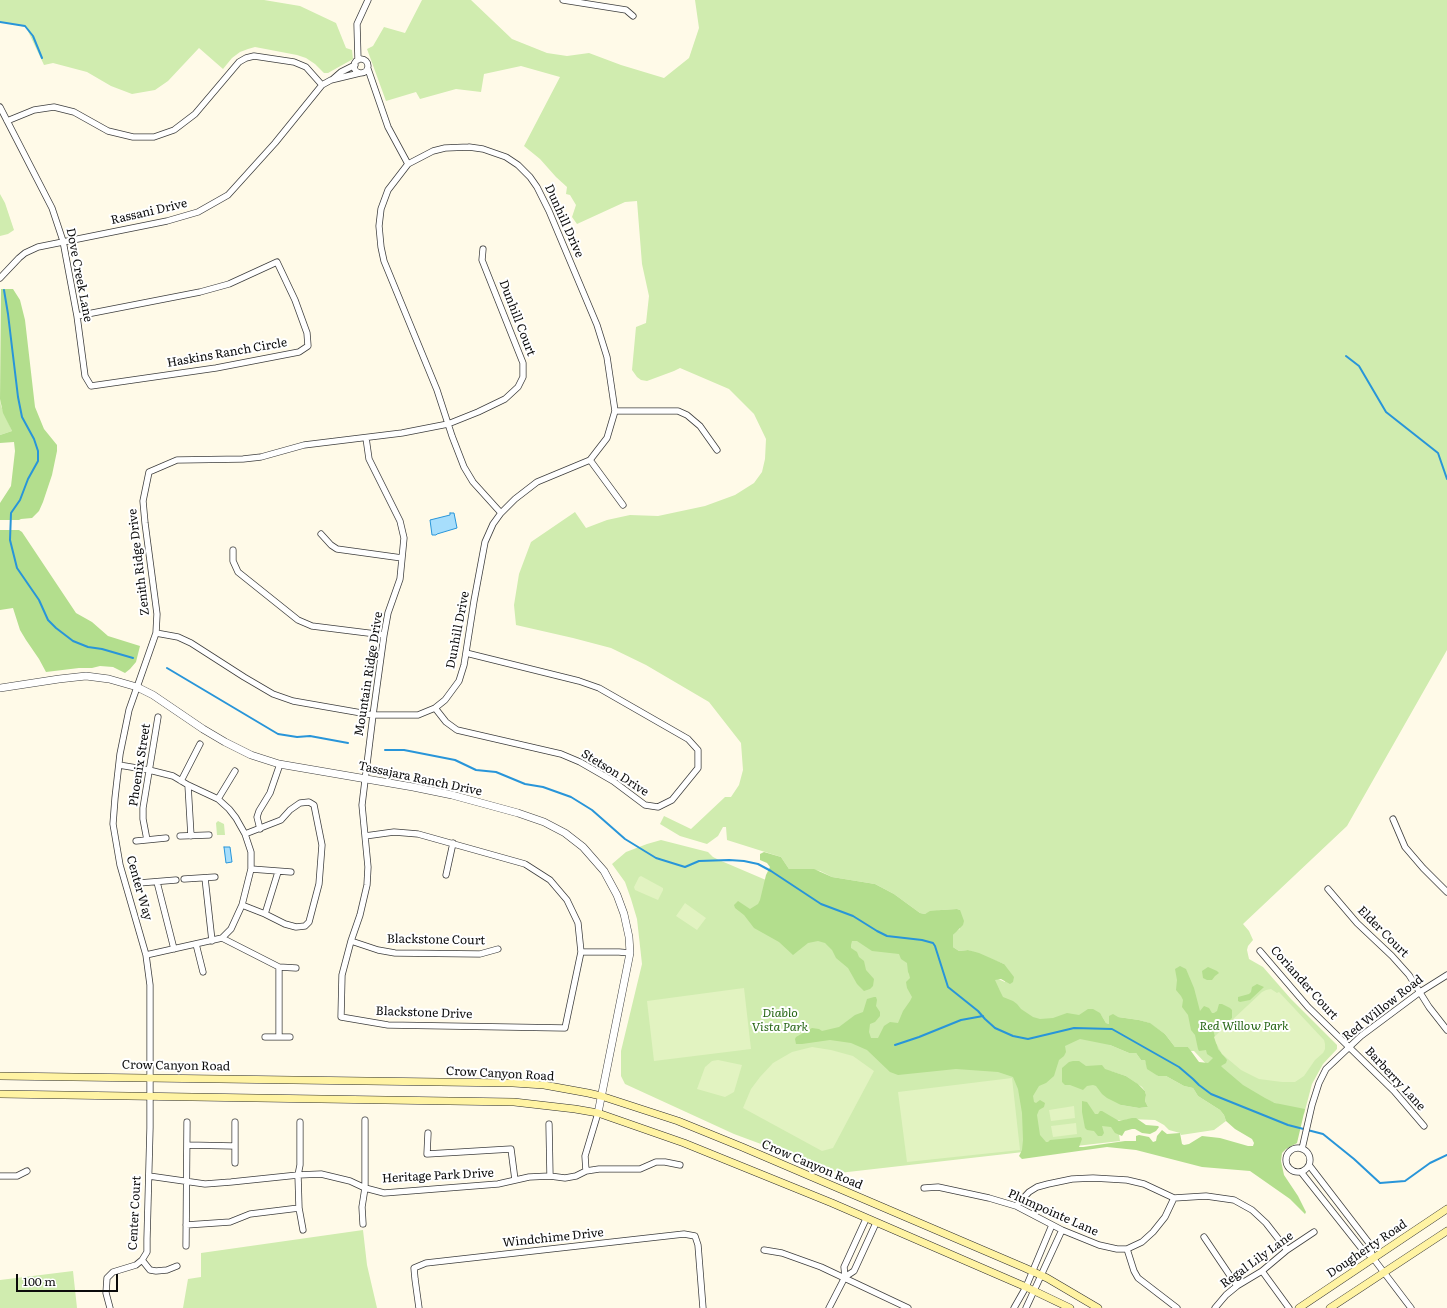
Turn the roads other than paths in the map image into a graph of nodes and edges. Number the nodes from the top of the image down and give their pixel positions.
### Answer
1 (368, 0) edge
2 (563, 0) edge
3 (601, 3) edge
4 (634, 16) dead end
5 (358, 40) junction
6 (365, 61) junction
7 (356, 63) junction
8 (368, 70) junction
9 (361, 73) junction
10 (331, 80) junction
11 (322, 85) junction
12 (378, 100) junction
13 (0, 108) edge
14 (7, 121) junction
15 (408, 164) junction
16 (63, 241) junction
17 (483, 249) dead end
18 (0, 278) edge
19 (77, 316) junction
20 (91, 386) joint
21 (615, 411) junction
22 (448, 424) junction
23 (366, 438) junction
24 (717, 450) dead end
25 (590, 460) junction
26 (623, 505) dead end
27 (501, 513) junction
28 (321, 534) dead end
29 (233, 550) dead end
30 (402, 558) junction
31 (156, 633) junction
32 (384, 634) junction
33 (466, 653) junction
34 (136, 687) junction
35 (0, 688) edge
36 (435, 708) junction
37 (373, 715) junction
38 (158, 717) dead end
39 (200, 744) dead end
40 (280, 764) junction
41 (119, 765) junction
42 (149, 770) junction
43 (235, 771) dead end
44 (366, 779) junction
45 (181, 781) junction
46 (188, 785) junction
47 (218, 799) junction
48 (1393, 819) dead end
49 (260, 830) junction
50 (245, 834) junction
51 (209, 835) dead end
52 (180, 836) dead end
53 (191, 836) junction
54 (365, 836) junction
55 (166, 838) dead end
56 (146, 840) junction
57 (136, 842) dead end
58 (453, 843) junction
59 (251, 869) junction
60 (278, 872) junction
61 (291, 872) dead end
62 (446, 875) dead end
63 (215, 877) dead end
64 (205, 878) junction
65 (184, 879) dead end
66 (176, 880) dead end
67 (157, 882) junction
68 (139, 883) dead end
69 (1328, 889) dead end
70 (1447, 892) edge
71 (242, 905) junction
72 (265, 914) junction
73 (222, 938) junction
74 (212, 941) junction
75 (351, 941) junction
76 (196, 944) junction
77 (174, 949) junction
78 (498, 949) dead end
79 (1260, 951) dead end
80 (581, 952) junction
81 (630, 953) junction
82 (146, 956) junction
83 (279, 967) junction
84 (296, 968) dead end
85 (203, 972) dead end
86 (1447, 975) edge
87 (1420, 992) junction
88 (1447, 1030) edge
89 (265, 1037) dead end
90 (280, 1037) junction
91 (290, 1037) dead end
92 (1350, 1047) junction
93 (0, 1076) edge
94 (150, 1077) junction
95 (0, 1094) edge
96 (150, 1096) junction
97 (601, 1096) junction
98 (598, 1112) junction
99 (366, 1120) dead end
100 (187, 1122) dead end
101 (235, 1122) dead end
102 (300, 1122) dead end
103 (549, 1124) dead end
104 (1424, 1126) dead end
105 (428, 1133) dead end
106 (187, 1145) junction
107 (234, 1146) junction
108 (1302, 1149) junction
109 (235, 1163) dead end
110 (680, 1165) dead end
111 (1309, 1165) junction
112 (27, 1171) dead end
113 (586, 1171) junction
114 (1301, 1172) junction
115 (298, 1174) junction
116 (0, 1176) edge
117 (149, 1176) junction
118 (550, 1176) junction
119 (515, 1180) junction
120 (186, 1182) junction
121 (365, 1188) junction
122 (924, 1188) dead end
123 (1174, 1198) junction
124 (1016, 1206) junction
125 (299, 1208) junction
126 (1447, 1209) edge
127 (866, 1219) junction
128 (876, 1223) junction
129 (362, 1224) dead end
130 (1052, 1225) junction
131 (186, 1226) junction
132 (303, 1230) dead end
133 (1062, 1230) junction
134 (1447, 1231) edge
135 (1314, 1232) dead end
136 (1204, 1237) dead end
137 (186, 1246) dead end
138 (1127, 1249) junction
139 (764, 1250) dead end
140 (1288, 1250) junction
141 (1373, 1258) junction
142 (142, 1260) junction
143 (177, 1266) dead end
144 (1262, 1271) junction
145 (1032, 1272) junction
146 (1384, 1273) junction
147 (1042, 1276) junction
148 (845, 1277) junction
149 (1026, 1286) junction
150 (1237, 1286) junction
151 (1035, 1291) junction
152 (110, 1308) edge
153 (419, 1308) edge
154 (703, 1308) edge
155 (829, 1308) edge
156 (908, 1308) edge
157 (1014, 1308) edge
158 (1026, 1308) edge
159 (1070, 1308) edge
160 (1098, 1308) edge
161 (1177, 1308) edge
162 (1215, 1308) edge
163 (1289, 1308) edge
164 (1300, 1308) edge
165 (1330, 1308) edge
166 (1411, 1308) edge

1 - 5 street
2 - 3 street
3 - 4 street
5 - 6 street
5 - 7 street
6 - 7 street
6 - 8 street
7 - 9 street
7 - 10 street, Rassani Drive
8 - 9 street
8 - 12 street
9 - 10 street, Rassani Drive
9 - 12 street
10 - 11 street, Rassani Drive
11 - 14 street
11 - 16 street, Rassani Drive
12 - 15 street
13 - 14 street, Dove Creek Lane
14 - 16 street, Dove Creek Lane
15 - 21 street, Dunhill Drive
15 - 22 street, Dunhill Drive
16 - 18 street, Rassani Drive
16 - 19 street, Dove Creek Lane
17 - 22 street, Dunhill Court
19 - 20 street, Dove Creek Lane
19 - 20 street, Haskins Ranch Circle
21 - 24 street
21 - 25 street, Dunhill Drive
22 - 23 street, Zenith Ridge Drive
22 - 27 street, Dunhill Drive
23 - 30 street, Mountain Ridge Drive
23 - 31 street, Zenith Ridge Drive
25 - 26 street
25 - 27 street, Dunhill Drive
27 - 33 street, Dunhill Drive
28 - 30 street
29 - 32 street
30 - 32 street, Mountain Ridge Drive
31 - 34 street, Zenith Ridge Drive
31 - 37 street, Dunhill Drive
32 - 37 street, Mountain Ridge Drive
33 - 36 street, Dunhill Drive
33 - 36 street, Stetson Drive
34 - 35 street, Tassajara Ranch Drive
34 - 40 street, Tassajara Ranch Drive
34 - 41 street, Center Way
36 - 37 street, Dunhill Drive
37 - 44 street, Mountain Ridge Drive
38 - 42 street, Phoenix Street
39 - 45 street
40 - 44 street, Tassajara Ranch Drive
40 - 49 street
41 - 42 street
41 - 82 street, Center Way
42 - 45 street
42 - 56 street, Phoenix Street
43 - 47 street
44 - 54 street, Blackstone Drive
44 - 81 street, Tassajara Ranch Drive
45 - 46 street
46 - 47 street
46 - 53 street
47 - 50 street
48 - 70 street
49 - 50 street
49 - 72 street
50 - 59 street
51 - 53 street
52 - 53 street
54 - 58 street, Blackstone Drive
54 - 75 street, Blackstone Drive
55 - 56 street
56 - 57 street
58 - 62 street
58 - 80 street, Blackstone Drive
59 - 60 street
59 - 71 street
60 - 61 street
60 - 72 street
63 - 64 street
64 - 65 street
64 - 74 street
66 - 67 street
67 - 68 street
67 - 77 street
69 - 87 street, Elder Court
71 - 72 street
71 - 73 street
73 - 74 street
73 - 83 street
74 - 76 street
75 - 78 street, Blackstone Court
75 - 80 street, Blackstone Drive
76 - 77 street
76 - 85 street
77 - 82 street
79 - 92 street, Coriander Court
80 - 81 street
81 - 97 street, Tassajara Ranch Drive
82 - 94 street, Center Way
83 - 84 street
83 - 90 street
86 - 87 street, Red Willow Road
87 - 88 street, Elder Court
87 - 92 street, Red Willow Road
89 - 90 street
90 - 91 street
92 - 104 street, Barberry Lane
92 - 108 street, Red Willow Road
93 - 94 main road, Crow Canyon Road
94 - 96 street, Center Way
94 - 97 main road, Crow Canyon Road
95 - 96 main road
96 - 98 main road
96 - 117 street, Center Court
97 - 98 street, Tassajara Ranch Drive
97 - 145 main road, Crow Canyon Road
98 - 113 street
98 - 127 main road
99 - 121 street
100 - 106 street
101 - 107 street
102 - 115 street
103 - 118 street
105 - 119 street
106 - 107 street
106 - 120 street
107 - 109 street
108 - 111 street
108 - 114 street
110 - 113 street, Heritage Park Drive
111 - 114 street
111 - 141 street
112 - 116 street
113 - 118 street, Heritage Park Drive
114 - 141 street
115 - 120 street, Heritage Park Drive
115 - 121 street, Heritage Park Drive
115 - 125 street
117 - 120 street, Heritage Park Drive
117 - 142 street, Center Court
118 - 119 street, Heritage Park Drive
119 - 121 street, Heritage Park Drive
120 - 131 street
121 - 129 street
122 - 124 street, Plumpointe Lane
123 - 124 street
123 - 138 street
123 - 140 street
124 - 130 street, Plumpointe Lane
125 - 131 street
125 - 132 street
126 - 141 main road, Dougherty Road
127 - 128 main road
127 - 148 street
128 - 148 street
128 - 149 main road
130 - 133 street, Plumpointe Lane
130 - 145 street
131 - 137 street
133 - 138 street, Plumpointe Lane
133 - 147 street
134 - 146 main road
135 - 140 street, Regal Lily Lane
136 - 150 street
138 - 161 street
139 - 148 street
140 - 144 street, Regal Lily Lane
141 - 146 street
141 - 164 main road, Dougherty Road
142 - 143 street
142 - 152 street, Center Court
144 - 150 street, Regal Lily Lane
144 - 163 street
145 - 147 main road, Crow Canyon Road
145 - 149 street
146 - 165 main road
146 - 166 street
147 - 151 street
147 - 160 main road, Crow Canyon Road
148 - 155 street
148 - 156 street
149 - 151 main road
149 - 157 street
150 - 162 street, Regal Lily Lane
151 - 158 street
151 - 159 main road
153 - 154 street, Windchime Drive

